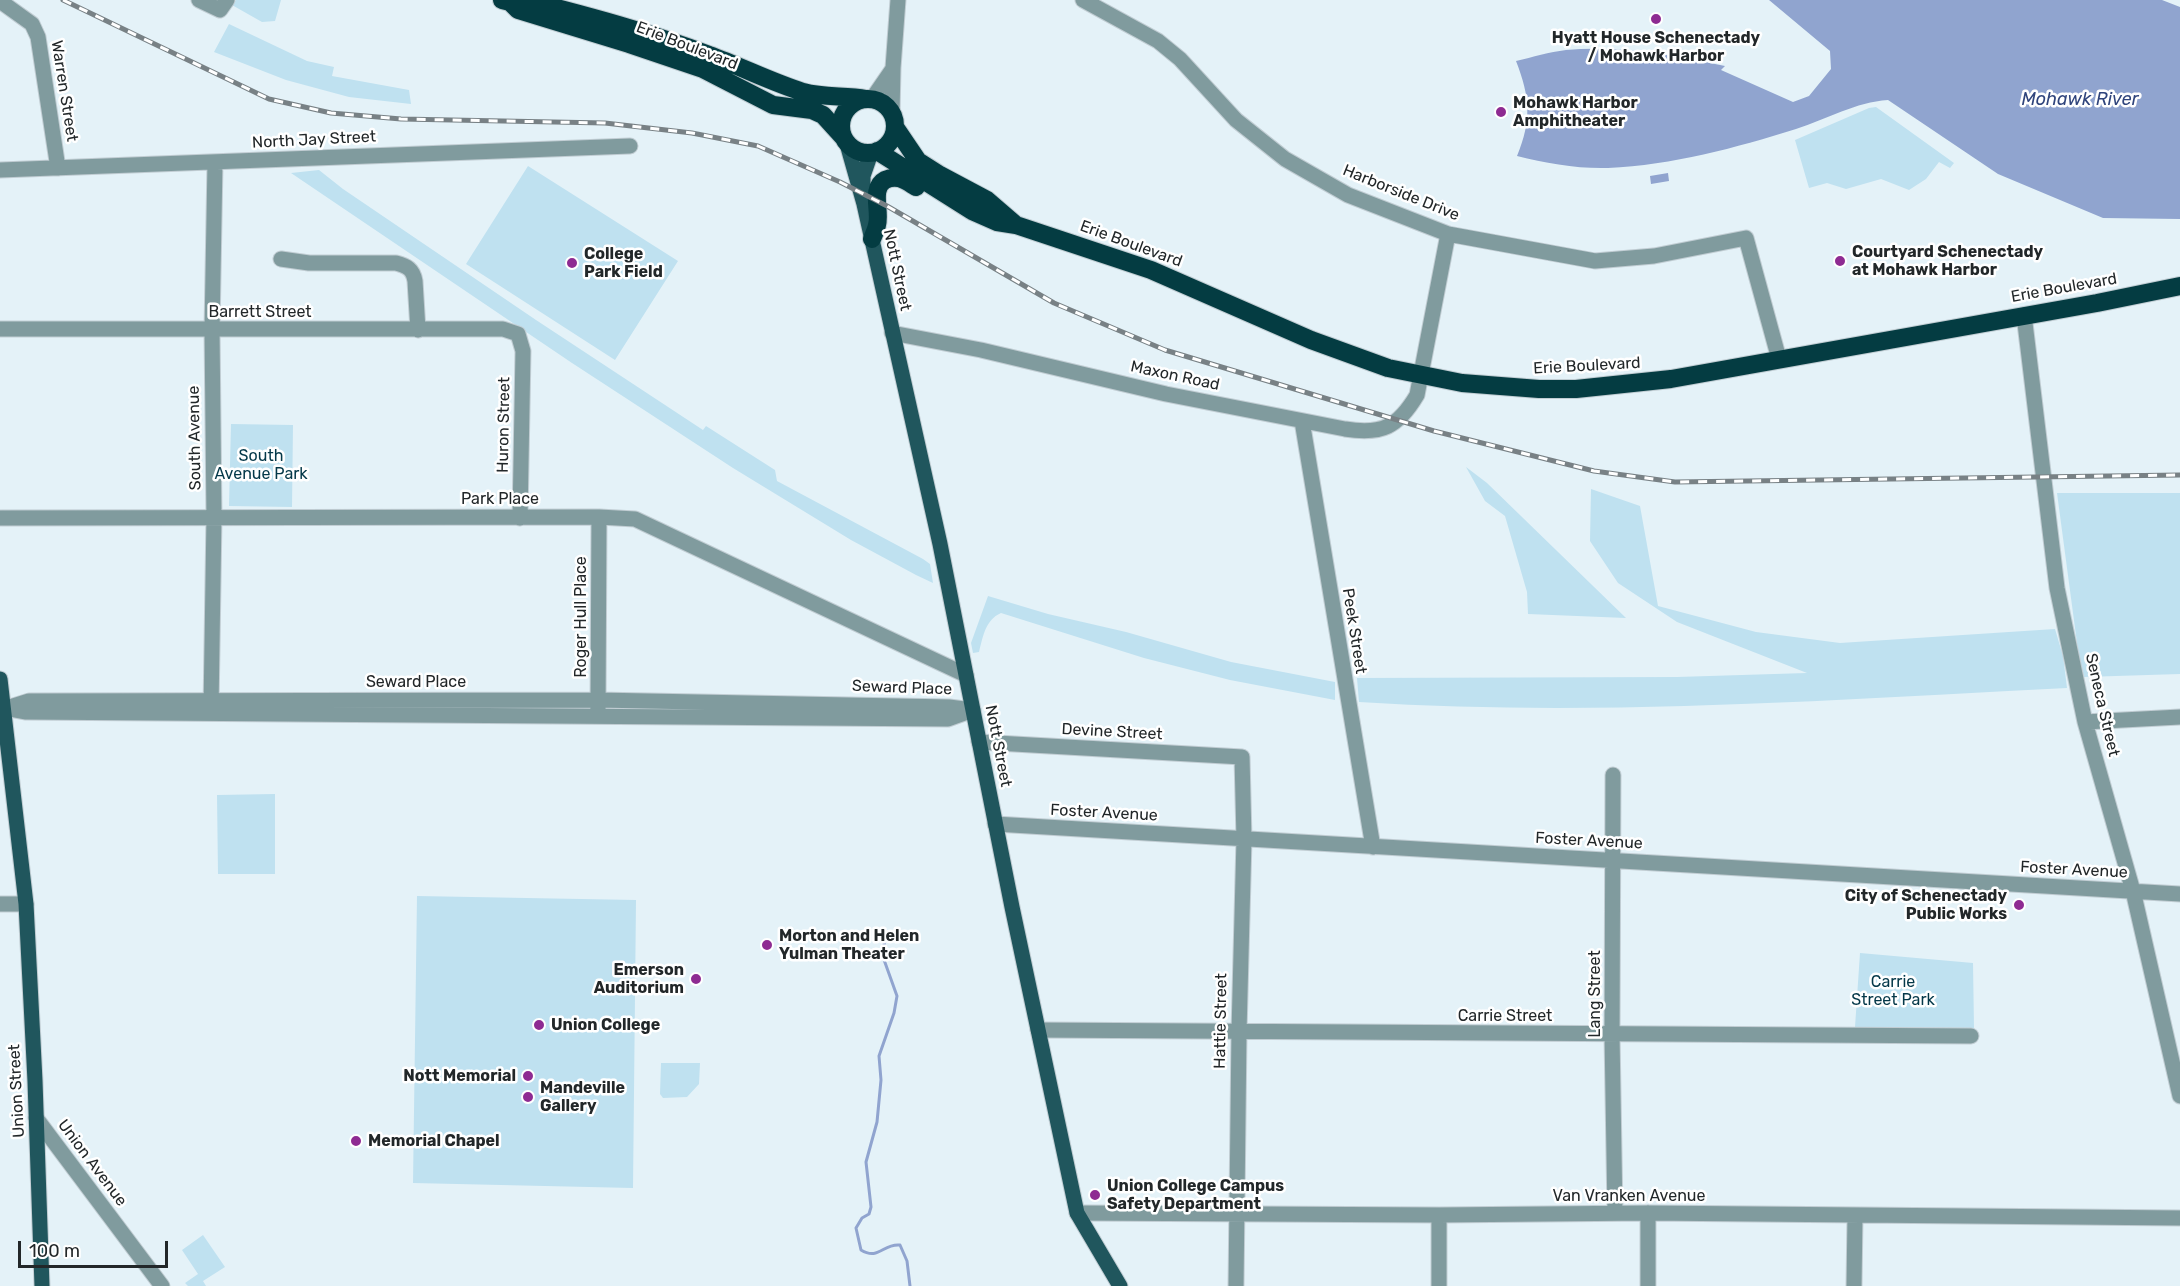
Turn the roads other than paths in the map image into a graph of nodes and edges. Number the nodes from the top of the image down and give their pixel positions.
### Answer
1 (199, 0) edge
2 (898, 0) edge
3 (1083, 0) edge
4 (0, 1) edge
5 (514, 1) edge
6 (224, 5) edge
7 (892, 70) junction
8 (869, 99) junction
9 (893, 120) junction
10 (845, 140) junction
11 (630, 146) dead end
12 (874, 152) junction
13 (215, 163) junction
14 (58, 168) junction
15 (0, 170) edge
16 (936, 188) junction
17 (864, 204) junction
18 (1016, 225) junction
19 (1448, 234) junction
20 (872, 239) junction
21 (281, 259) dead end
22 (2180, 286) edge
23 (2024, 315) junction
24 (0, 329) edge
25 (212, 330) junction
26 (418, 330) junction
27 (892, 333) junction
28 (518, 334) joint
29 (1779, 359) junction
30 (1421, 375) junction
31 (1302, 421) junction
32 (214, 517) junction
33 (599, 517) junction
34 (0, 518) edge
35 (520, 518) junction
36 (966, 675) junction
37 (0, 679) edge
38 (598, 700) junction
39 (211, 707) junction
40 (4, 708) junction
41 (973, 710) junction
42 (597, 717) junction
43 (2180, 717) edge
44 (2085, 722) junction
45 (979, 742) junction
46 (1242, 757) joint
47 (1612, 775) dead end
48 (995, 824) junction
49 (1244, 839) junction
50 (1373, 847) junction
51 (1614, 860) junction
52 (2133, 891) junction
53 (2180, 894) edge
54 (0, 904) edge
55 (26, 904) junction
56 (1038, 1030) junction
57 (1239, 1032) junction
58 (1612, 1035) junction
59 (1971, 1036) dead end
60 (2180, 1096) edge
61 (36, 1118) junction
62 (1077, 1213) junction
63 (1615, 1213) junction
64 (1648, 1213) junction
65 (1237, 1214) junction
66 (1439, 1215) junction
67 (1855, 1216) junction
68 (2180, 1218) edge
69 (42, 1286) edge
70 (162, 1286) edge
71 (1120, 1286) edge
72 (1236, 1286) edge
73 (1439, 1286) edge
74 (1648, 1286) edge
75 (1854, 1286) edge

1 - 6 street
2 - 7 street
3 - 19 street, Harborside Drive
4 - 14 street, Warren Street
5 - 8 highway, Erie Boulevard
5 - 10 highway, Erie Boulevard
7 - 8 street
7 - 9 street
8 - 9 highway
8 - 10 highway
9 - 12 highway
9 - 18 highway, Erie Boulevard
10 - 12 highway
10 - 17 main road, Nott Street
11 - 13 street, North Jay Street
12 - 16 highway, Erie Boulevard
12 - 17 main road, Nott Street
13 - 14 street, North Jay Street
13 - 25 street, South Avenue
14 - 15 street, North Jay Street
16 - 18 highway, Erie Boulevard
16 - 20 highway
17 - 20 main road, Nott Street
18 - 30 highway, Erie Boulevard
19 - 29 street, Harborside Drive
19 - 30 street, Maxon Road
20 - 27 main road, Nott Street
21 - 26 street
22 - 23 highway, Erie Boulevard
23 - 29 highway, Erie Boulevard
23 - 44 street, Seneca Street
24 - 25 street, Barrett Street
25 - 26 street, Barrett Street
25 - 32 street, South Avenue
26 - 28 street, Barrett Street
27 - 31 street, Maxon Road
27 - 36 main road, Nott Street
28 - 35 street, Huron Street
29 - 30 highway, Erie Boulevard
30 - 31 street, Maxon Road
31 - 50 street, Peek Street
32 - 34 street, Park Place
32 - 35 street, Park Place
32 - 39 street, South Avenue
33 - 35 street, Park Place
33 - 36 street, Park Place
33 - 38 street, Roger Hull Place
36 - 41 main road, Nott Street
37 - 40 main road, Union Street
38 - 39 street, Seward Place
38 - 41 street, Seward Place
38 - 42 street, Roger Hull Place
39 - 40 street, Seward Place
39 - 42 street, Seward Place
40 - 55 main road, Union Street
41 - 42 street, Seward Place
41 - 45 main road, Nott Street
43 - 44 street
44 - 52 street, Seneca Street
45 - 46 street, Devine Street
45 - 48 main road, Nott Street
46 - 49 street, Hattie Street
47 - 51 street, Lang Street
48 - 49 street, Foster Avenue
48 - 56 main road, Nott Street
49 - 50 street, Foster Avenue
49 - 57 street, Hattie Street
50 - 51 street, Foster Avenue
51 - 52 street, Foster Avenue
51 - 58 street, Lang Street
52 - 53 street, Foster Avenue
52 - 60 street, Seneca Street
54 - 55 street
55 - 61 main road, Union Street
56 - 57 street, Carrie Street
56 - 62 main road, Nott Street
57 - 58 street, Carrie Street
57 - 65 street, Hattie Street
58 - 59 street, Carrie Street
58 - 63 street, Lang Street
61 - 69 main road, Union Street
61 - 70 street, Union Avenue
62 - 65 street, Van Vranken Avenue
62 - 71 main road, Nott Street
63 - 64 street, Van Vranken Avenue
63 - 66 street, Van Vranken Avenue
64 - 67 street, Van Vranken Avenue
64 - 74 street
65 - 66 street, Van Vranken Avenue
65 - 72 street, Hattie Street
66 - 73 street
67 - 68 street, Van Vranken Avenue
67 - 75 street

